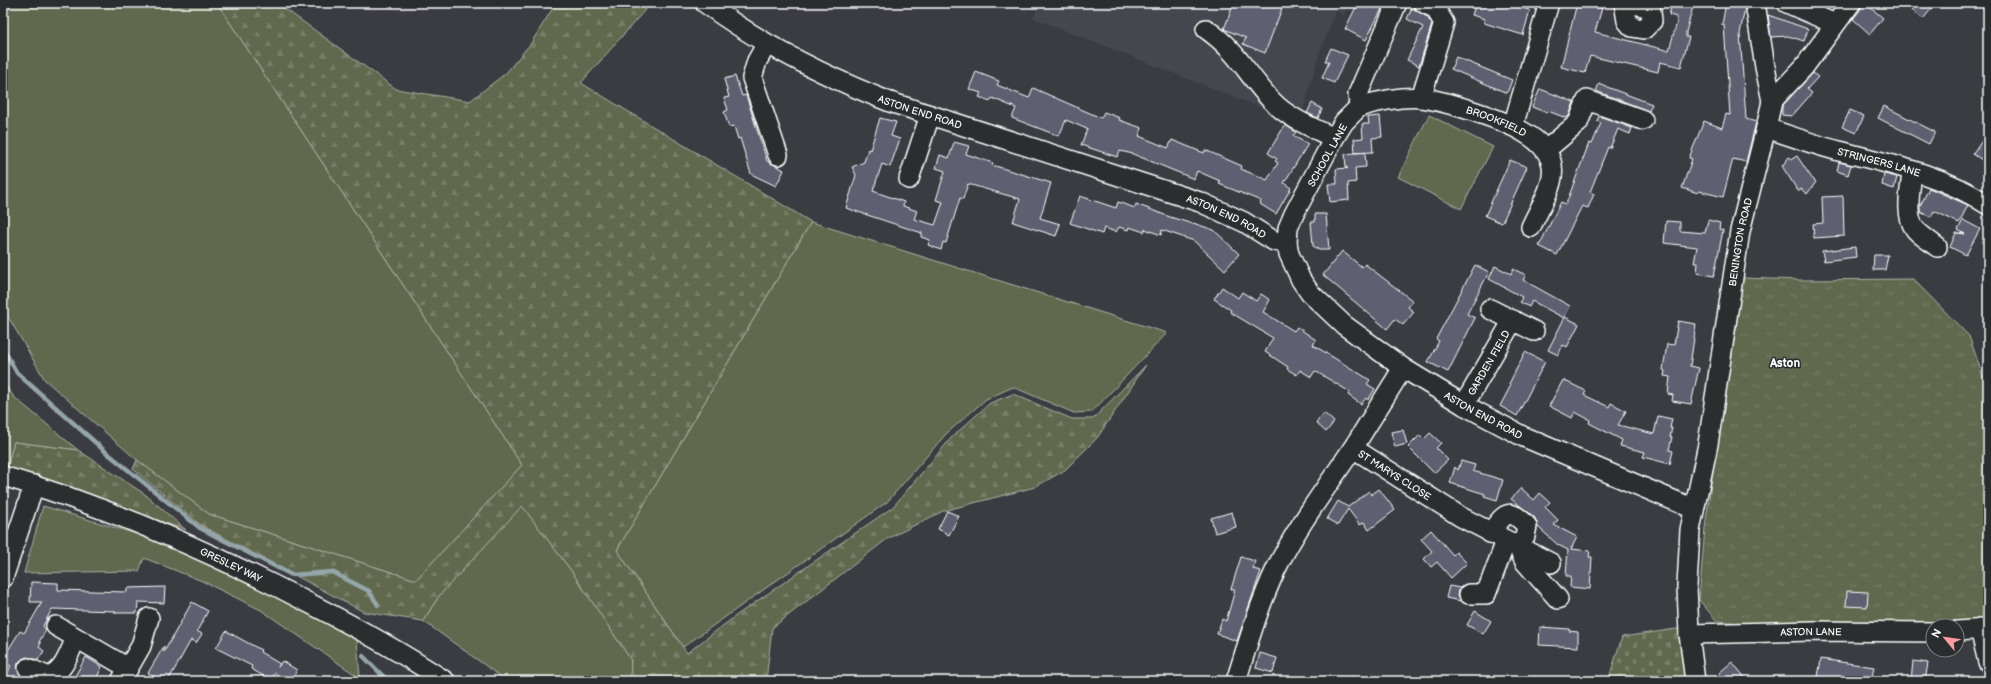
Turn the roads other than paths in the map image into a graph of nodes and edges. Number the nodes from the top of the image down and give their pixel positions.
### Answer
1 (705, 3) edge
2 (1397, 3) edge
3 (1424, 3) edge
4 (1549, 3) edge
5 (1624, 3) edge
6 (1630, 3) edge
7 (1755, 3) edge
8 (1787, 3) edge
9 (1851, 3) edge
10 (1835, 24) junction
11 (1206, 29) dead end
12 (766, 45) junction
13 (1421, 98) junction
14 (1772, 101) junction
15 (1359, 107) junction
16 (930, 115) junction
17 (1643, 120) dead end
18 (1513, 126) junction
19 (1766, 128) junction
20 (1334, 138) junction
21 (1546, 150) junction
22 (778, 155) dead end
23 (1912, 171) junction
24 (909, 179) dead end
25 (1988, 205) edge
26 (1531, 227) dead end
27 (1287, 243) junction
28 (1937, 247) dead end
29 (1490, 309) dead end
30 (1513, 320) junction
31 (1534, 331) dead end
32 (1403, 368) junction
33 (1464, 405) junction
34 (1353, 448) junction
35 (4, 476) edge
36 (34, 485) junction
37 (1694, 509) junction
38 (1505, 540) junction
39 (1551, 563) dead end
40 (3, 578) edge
41 (1469, 594) dead end
42 (1558, 599) dead end
43 (148, 618) dead end
44 (56, 626) dead end
45 (1984, 629) edge
46 (1965, 630) edge
47 (1925, 632) edge
48 (1689, 634) junction
49 (76, 638) junction
50 (1988, 662) edge
51 (28, 668) dead end
52 (124, 675) edge
53 (446, 681) edge
54 (1236, 681) edge
55 (1695, 681) edge

1 - 12 street, ASTON END ROAD
2 - 15 street
3 - 13 street
4 - 18 street
5 - 6 street
7 - 14 street
8 - 10 street
9 - 10 street
10 - 14 street
11 - 20 street
12 - 16 street, ASTON END ROAD
12 - 22 street
13 - 15 street, BROOKFIELD
13 - 18 street, BROOKFIELD
14 - 19 street, BENINGTON ROAD
15 - 20 street, SCHOOL LANE
16 - 24 street
16 - 27 street, ASTON END ROAD
17 - 21 street
18 - 21 street, BROOKFIELD
19 - 23 street, STRINGERS LANE
19 - 37 street, BENINGTON ROAD
20 - 27 street, SCHOOL LANE
21 - 26 street
23 - 25 street, STRINGERS LANE
23 - 28 street
27 - 32 street, ASTON END ROAD
29 - 30 street, GARDEN FIELD
30 - 31 street, GARDEN FIELD
30 - 33 street, GARDEN FIELD
32 - 33 street, ASTON END ROAD
32 - 34 street, ST MARYS CLOSE
33 - 37 street, ASTON END ROAD
34 - 38 street, ST MARYS CLOSE
34 - 54 street
35 - 36 street, GRESLEY WAY
36 - 40 street
36 - 53 street, GRESLEY WAY
37 - 48 street, BENINGTON ROAD
38 - 39 street, ST MARYS CLOSE
38 - 41 street
38 - 42 street
43 - 52 street
44 - 49 street
45 - 46 street
45 - 50 street
47 - 48 street, ASTON LANE
48 - 55 street, BENINGTON ROAD
49 - 51 street
49 - 52 street

